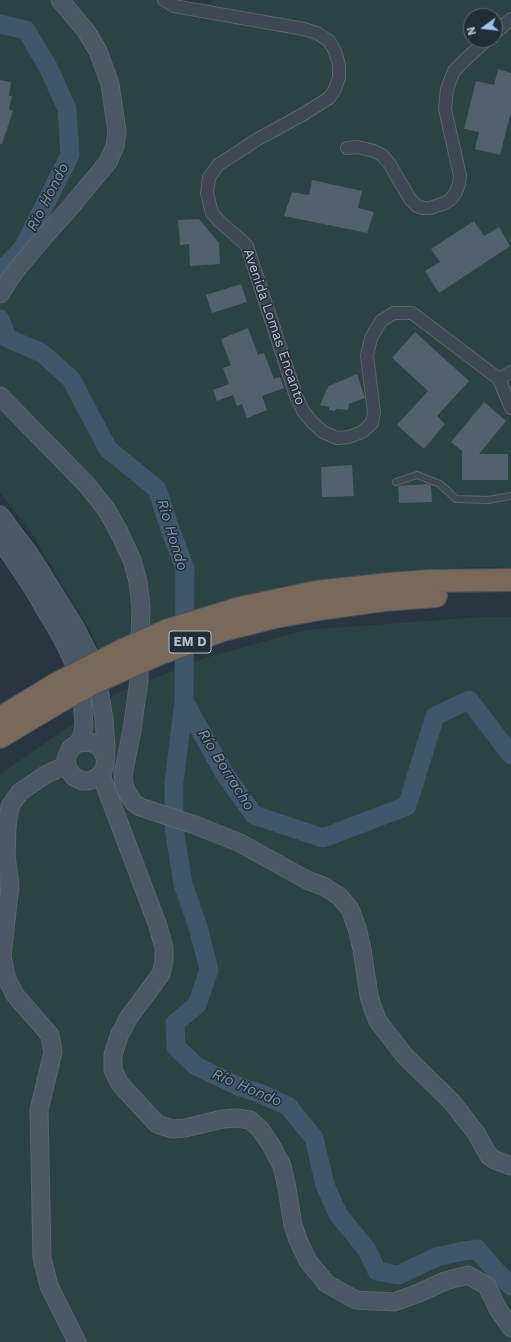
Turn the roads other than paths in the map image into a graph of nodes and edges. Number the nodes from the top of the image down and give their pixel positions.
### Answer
1 (60, 0) edge
2 (164, 0) edge
3 (511, 19) edge
4 (503, 26) edge
5 (478, 48) edge
6 (347, 148) dead end
7 (0, 293) edge
8 (511, 372) edge
9 (499, 379) junction
10 (0, 396) edge
11 (511, 408) edge
12 (396, 482) dead end
13 (511, 496) edge
14 (0, 515) edge
15 (0, 539) edge
16 (511, 580) edge
17 (511, 595) edge
18 (321, 600) junction
19 (59, 692) junction
20 (0, 718) edge
21 (0, 737) edge
22 (78, 743) junction
23 (105, 757) junction
24 (66, 765) junction
25 (100, 775) junction
26 (511, 1166) edge
27 (511, 1328) edge
28 (77, 1342) edge

1 - 7 main road
2 - 9 street, Avenida Lomas Encanto
3 - 4 street
5 - 6 street
8 - 9 street
9 - 11 street
10 - 26 main road
12 - 13 lane
14 - 23 main road
15 - 22 main road
16 - 18 highway, EM D
17 - 18 highway, EM D
18 - 19 highway, EM D, bridge
19 - 20 highway, EM D
19 - 21 highway, EM D
22 - 23 main road
22 - 24 main road
23 - 25 main road
24 - 25 main road
24 - 28 main road
25 - 27 main road

